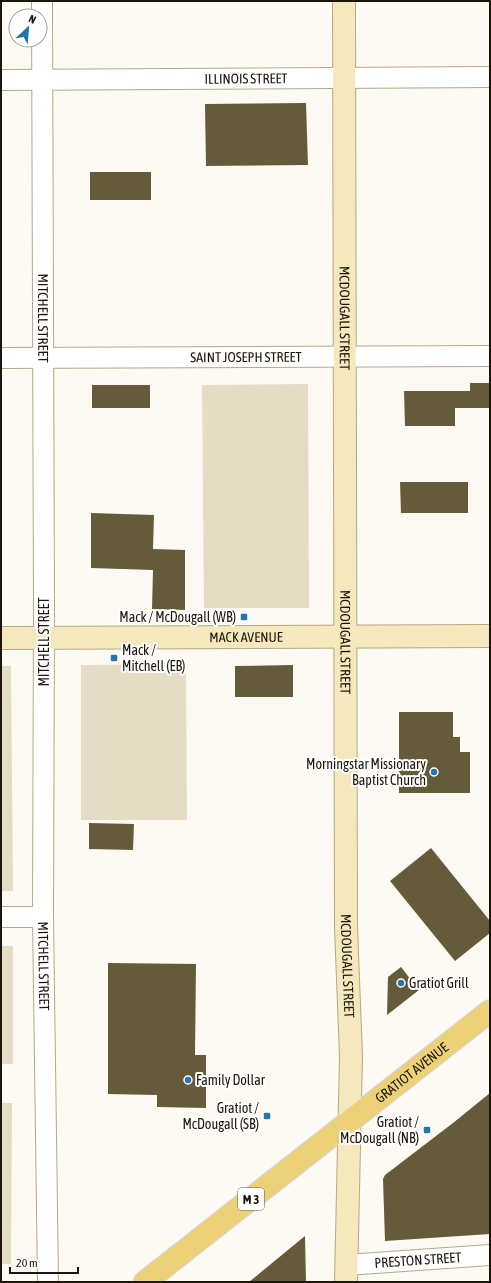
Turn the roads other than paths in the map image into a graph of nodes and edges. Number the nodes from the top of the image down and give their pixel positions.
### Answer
1 (42, 1) edge
2 (344, 1) edge
3 (344, 78) junction
4 (490, 78) edge
5 (1, 80) edge
6 (42, 80) junction
7 (345, 356) junction
8 (490, 356) edge
9 (1, 358) edge
10 (43, 358) junction
11 (490, 636) edge
12 (346, 637) junction
13 (1, 638) edge
14 (44, 638) junction
15 (1, 917) edge
16 (43, 917) junction
17 (490, 1012) edge
18 (349, 1122) junction
19 (490, 1255) edge
20 (346, 1274) edge
21 (48, 1282) edge
22 (145, 1282) edge

1 - 6 street, MITCHELL STREET
2 - 3 street, MCDOUGALL STREET
3 - 4 street, ILLINOIS STREET
3 - 6 street, ILLINOIS STREET
3 - 7 street, MCDOUGALL STREET
5 - 6 street, ILLINOIS STREET
6 - 10 street, MITCHELL STREET
7 - 8 street, SAINT JOSEPH STREET
7 - 10 street, SAINT JOSEPH STREET
7 - 12 street, MCDOUGALL STREET
9 - 10 street, SAINT JOSEPH STREET
10 - 14 street, MITCHELL STREET
11 - 12 street, MACK AVENUE
12 - 14 street, MACK AVENUE
12 - 18 street, MCDOUGALL STREET
13 - 14 street, MACK AVENUE
14 - 16 street, MITCHELL STREET
15 - 16 street
16 - 21 street, MITCHELL STREET
17 - 18 main road, GRATIOT AVENUE / M 3
18 - 20 street, MCDOUGALL STREET
18 - 22 main road, GRATIOT AVENUE / M 3
19 - 20 street, PRESTON STREET

